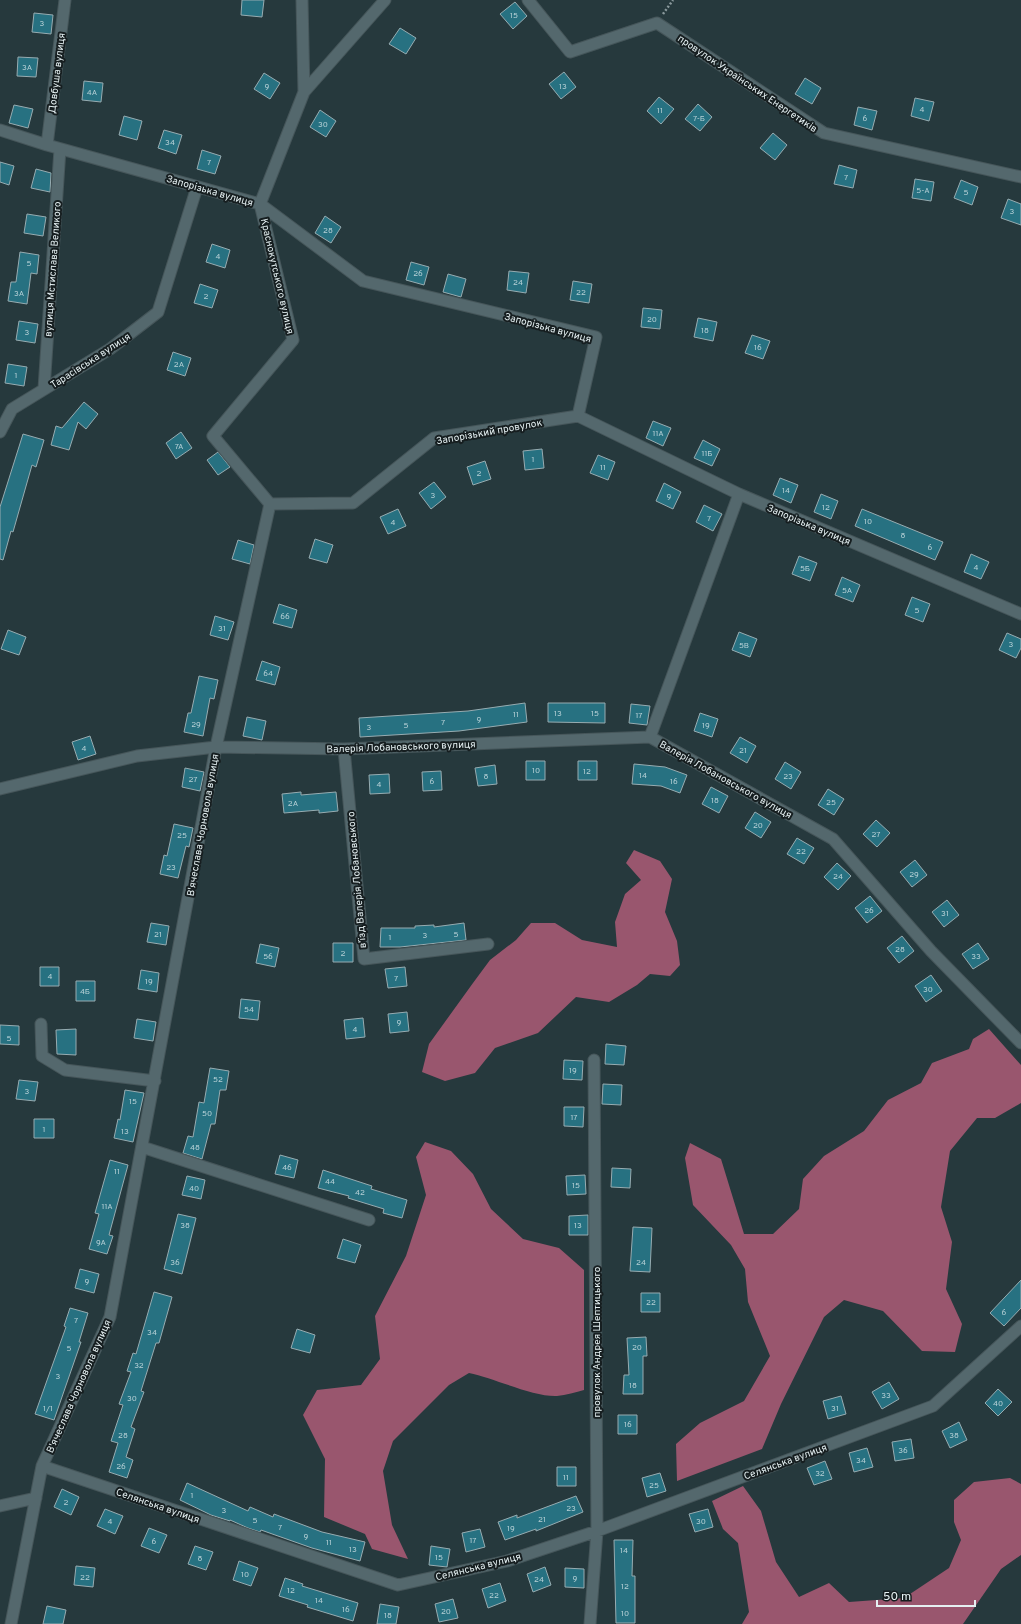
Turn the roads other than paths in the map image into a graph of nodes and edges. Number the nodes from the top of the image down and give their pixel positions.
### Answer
1 (65, 0) edge
2 (302, 0) edge
3 (385, 0) edge
4 (528, 0) edge
5 (304, 92) junction
6 (0, 130) edge
7 (47, 145) junction
8 (60, 149) junction
9 (1021, 177) edge
10 (197, 187) junction
11 (260, 204) junction
12 (44, 389) junction
13 (578, 416) junction
14 (0, 432) edge
15 (739, 494) junction
16 (270, 504) junction
17 (1021, 614) edge
18 (650, 737) junction
19 (216, 747) junction
20 (344, 749) junction
21 (0, 788) edge
22 (488, 944) dead end
23 (41, 1024) dead end
24 (1021, 1043) edge
25 (594, 1060) dead end
26 (155, 1081) junction
27 (142, 1147) junction
28 (369, 1220) dead end
29 (1021, 1326) edge
30 (42, 1466) junction
31 (36, 1498) junction
32 (0, 1506) edge
33 (597, 1531) junction
34 (12, 1624) edge
35 (590, 1624) edge

1 - 7 street, Довбуша вулиця
2 - 5 street, Краснокутського вулиця
3 - 5 street
4 - 9 street, провулок Українських Енергетиків
5 - 11 street, Краснокутського вулиця
6 - 7 street, Запорізька вулиця
7 - 8 street, Запорізька вулиця
8 - 10 street, Запорізька вулиця
8 - 12 street, вулиця Мстислава Великого
10 - 11 street, Запорізька вулиця
10 - 12 street, Тарасівська вулиця
11 - 13 street, Запорізька вулиця
11 - 16 street, Краснокутського вулиця
12 - 14 street, Тарасівська вулиця
13 - 15 street, Запорізька вулиця
13 - 16 street, Запорізький провулок
15 - 17 street, Запорізька вулиця
15 - 18 street
16 - 19 street, В'ячеслава Чорновола вулиця
18 - 20 street, Валерія Лобановського вулиця
18 - 24 street, Валерія Лобановського вулиця
19 - 20 street, Валерія Лобановського вулиця
19 - 21 street, Валерія Лобановського вулиця
19 - 26 street, В'ячеслава Чорновола вулиця
20 - 22 street, в’їзд Валерія Лобановського
23 - 26 street
25 - 33 street, провулок Андрея Шептицького
26 - 27 street, В'ячеслава Чорновола вулиця
27 - 28 street
27 - 30 street, В'ячеслава Чорновола вулиця
29 - 33 street, Селянська вулиця
30 - 31 street, В'ячеслава Чорновола вулиця
30 - 33 street, Селянська вулиця
31 - 32 street
31 - 34 street, В'ячеслава Чорновола вулиця
33 - 35 street, провулок Андрея Шептицького

